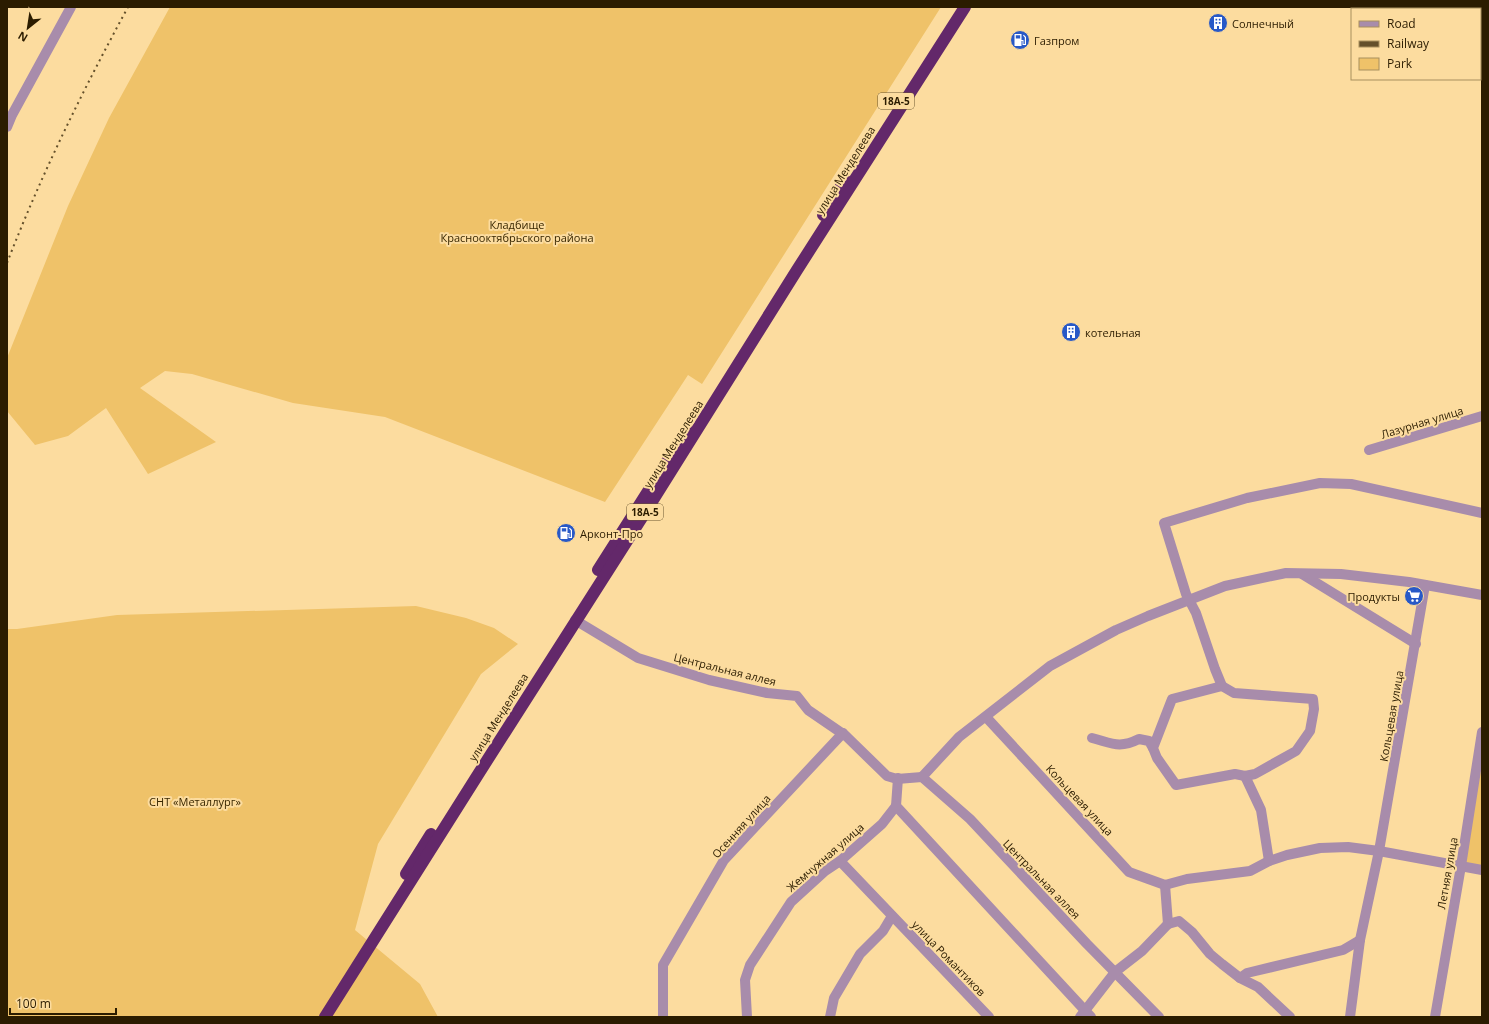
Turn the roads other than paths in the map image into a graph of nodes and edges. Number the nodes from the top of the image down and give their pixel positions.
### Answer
1 (71, 7) edge
2 (956, 7) edge
3 (964, 7) edge
4 (7, 127) edge
5 (1482, 416) edge
6 (1369, 450) dead end
7 (1482, 513) edge
8 (1301, 574) junction
9 (1425, 585) junction
10 (1482, 595) edge
11 (1190, 600) junction
12 (576, 620) junction
13 (1416, 644) junction
14 (1222, 686) junction
15 (986, 716) junction
16 (1482, 732) edge
17 (843, 734) junction
18 (1092, 738) dead end
19 (1153, 748) junction
20 (1245, 776) junction
21 (922, 777) junction
22 (898, 778) junction
23 (896, 806) junction
24 (1379, 851) junction
25 (840, 861) junction
26 (1269, 861) junction
27 (1461, 866) junction
28 (1482, 870) edge
29 (1165, 885) junction
30 (892, 916) junction
31 (1168, 924) junction
32 (1360, 940) junction
33 (1115, 972) junction
34 (1240, 978) junction
35 (1086, 1015) edge
36 (317, 1017) edge
37 (325, 1017) edge
38 (663, 1017) edge
39 (747, 1017) edge
40 (830, 1017) edge
41 (989, 1017) edge
42 (1159, 1017) edge
43 (1290, 1017) edge
44 (1350, 1017) edge
45 (1435, 1017) edge

1 - 4 street
2 - 36 highway, улица Менделеева / 18А-5
3 - 12 highway, улица Менделеева / 18А-5
5 - 6 street, Лазурная улица
7 - 11 street
8 - 9 street
8 - 11 street
8 - 13 street
9 - 10 street
9 - 13 street, Кольцевая улица
11 - 14 street
11 - 15 street
12 - 17 street, Центральная аллея
12 - 37 highway, улица Менделеева / 18А-5
13 - 24 street, Кольцевая улица
14 - 19 street
14 - 20 street
15 - 21 street
15 - 29 street, Кольцевая улица
16 - 27 street, Летняя улица
17 - 22 street, Центральная аллея
17 - 38 street, Осенняя улица
18 - 19 street
19 - 20 street
20 - 26 street
21 - 22 street, Центральная аллея
21 - 33 street, Центральная аллея
22 - 23 street
23 - 25 street, Жемчужная улица
23 - 35 street
24 - 26 street
24 - 27 street
24 - 32 street, Кольцевая улица
25 - 30 street, улица Романтиков
25 - 39 street, Жемчужная улица
26 - 29 street
27 - 28 street
27 - 45 street, Летняя улица
29 - 31 street
30 - 40 street
30 - 41 street, улица Романтиков
31 - 33 street
31 - 34 street
32 - 34 street
32 - 44 street, Кольцевая улица
33 - 35 street
33 - 42 street, Центральная аллея
34 - 43 street

